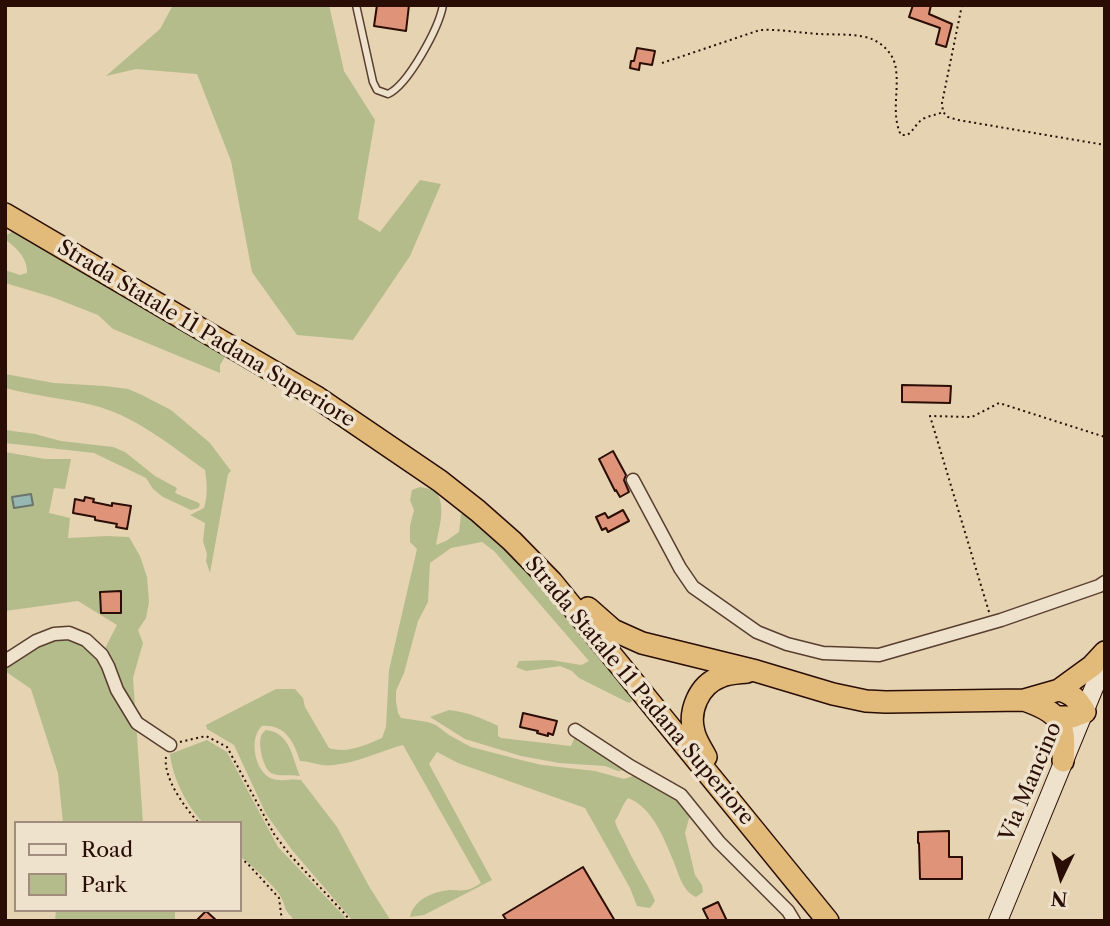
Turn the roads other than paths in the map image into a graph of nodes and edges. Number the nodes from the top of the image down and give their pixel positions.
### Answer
1 (356, 5) edge
2 (443, 5) edge
3 (5, 214) edge
4 (633, 480) dead end
5 (478, 511) junction
6 (1105, 582) edge
7 (1105, 652) edge
8 (5, 661) edge
9 (1105, 661) edge
10 (756, 671) junction
11 (1059, 690) junction
12 (1024, 700) junction
13 (1084, 712) junction
14 (1056, 717) junction
15 (575, 730) dead end
16 (170, 745) road end
17 (1063, 761) junction
18 (734, 804) junction
19 (798, 884) junction
20 (794, 921) edge
21 (816, 921) edge
22 (828, 921) edge
23 (998, 921) edge

1 - 2 lane
3 - 5 highway, Strada Statale 11 Padana Superiore
4 - 6 street
5 - 10 highway
5 - 18 highway, Strada Statale 11 Padana Superiore
7 - 11 highway
8 - 16 street
9 - 13 main road, Via Mancino
10 - 12 highway
10 - 18 highway
11 - 12 highway
11 - 13 highway
12 - 14 highway
13 - 14 highway
13 - 17 main road, Via Mancino
14 - 17 highway
15 - 20 street
17 - 23 main road, Via Mancino
18 - 19 highway, Strada Statale 11 Padana Superiore
19 - 21 highway
19 - 22 highway, Strada Statale 11 Padana Superiore

